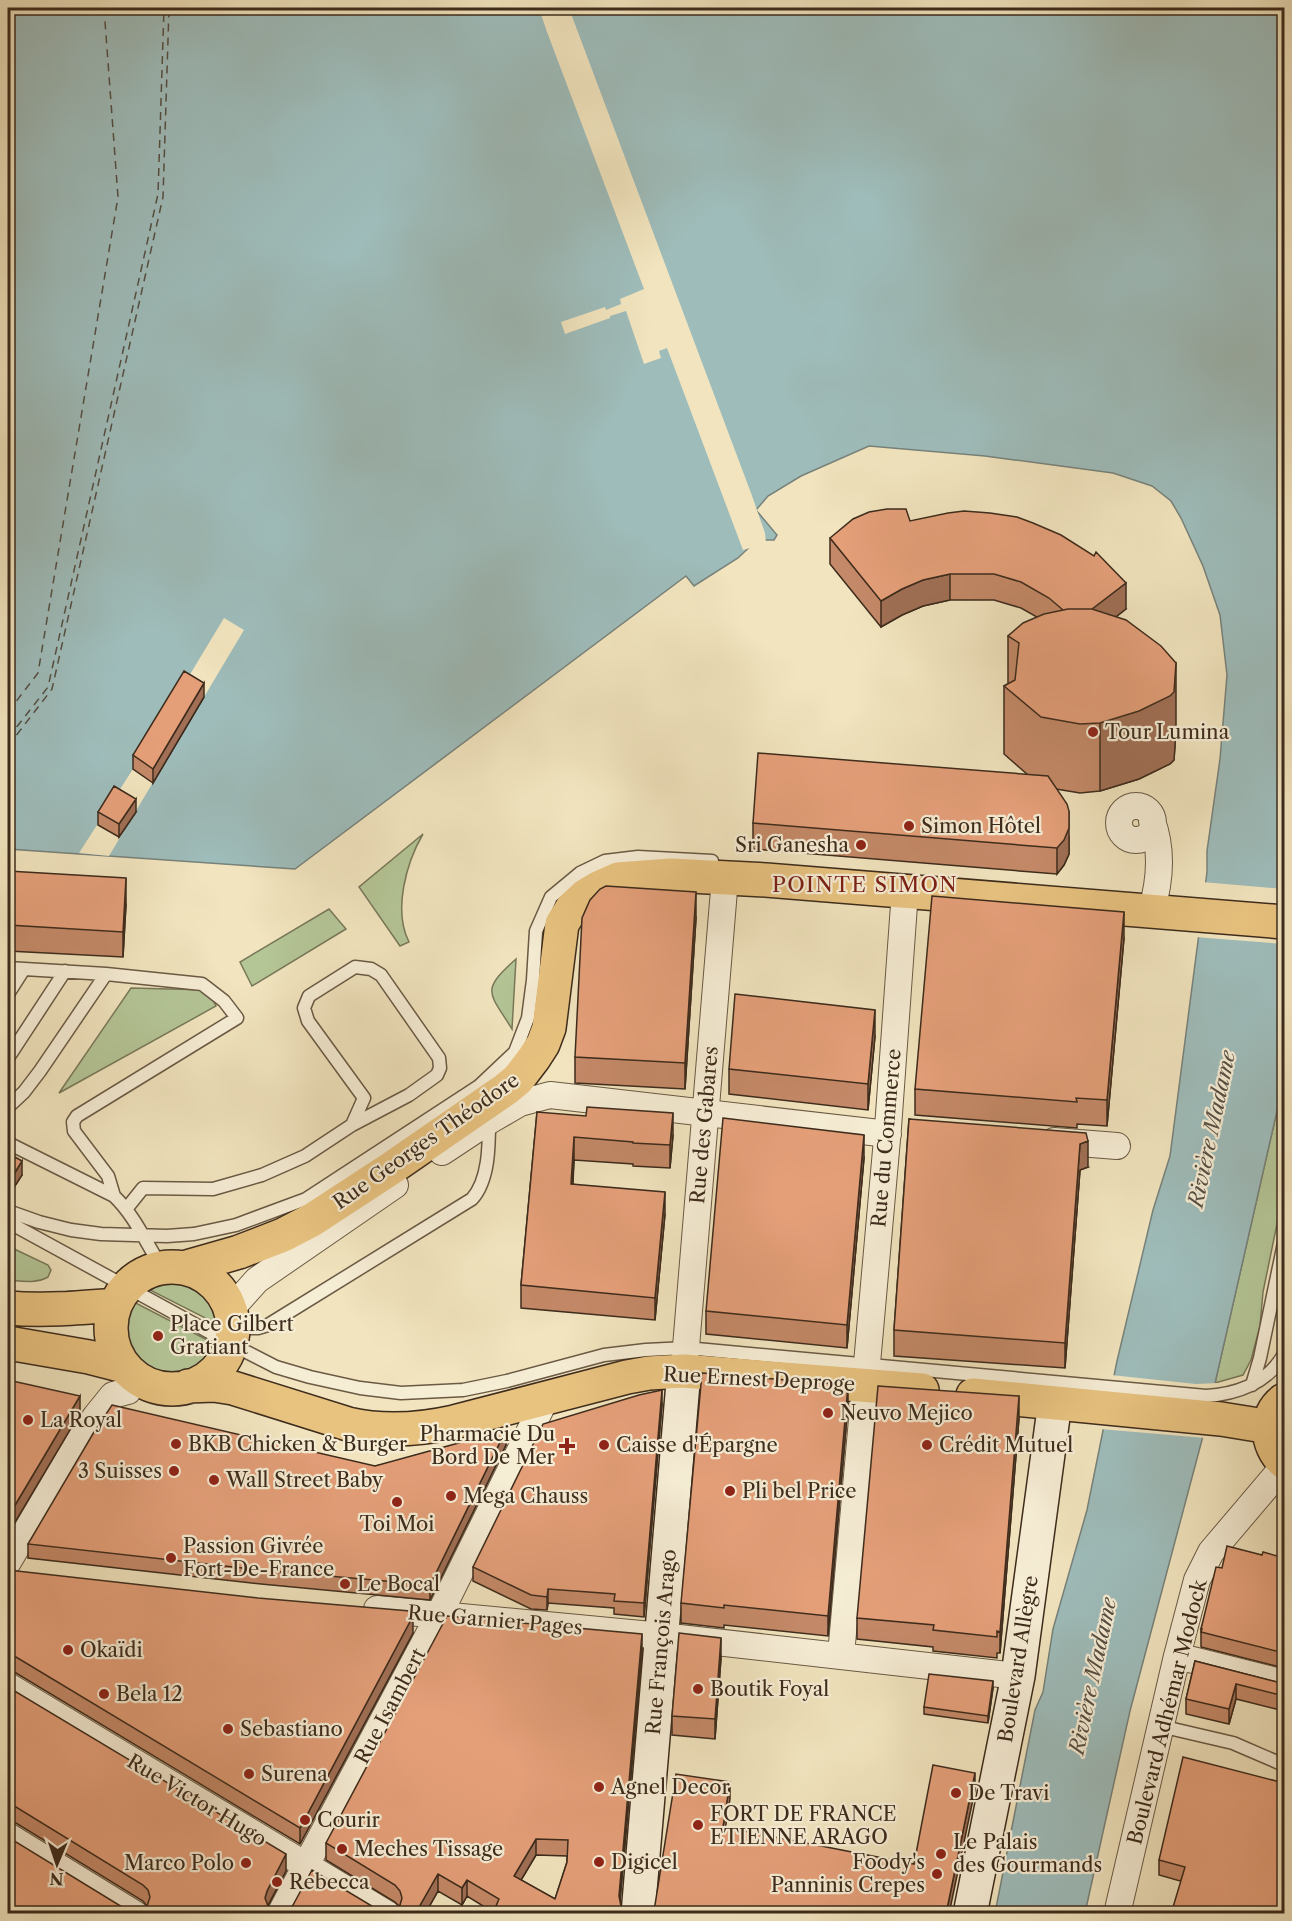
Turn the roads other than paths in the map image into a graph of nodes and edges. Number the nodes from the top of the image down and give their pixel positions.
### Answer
1 (716, 862) junction
2 (905, 891) junction
3 (1155, 897) junction
4 (1284, 922) edge
5 (8, 968) edge
6 (24, 969) junction
7 (65, 971) junction
8 (106, 974) junction
9 (8, 994) edge
10 (8, 1058) edge
11 (8, 1107) edge
12 (705, 1112) junction
13 (489, 1121) junction
14 (352, 1125) junction
15 (896, 1130) junction
16 (1025, 1138) edge
17 (8, 1143) edge
18 (1117, 1146) dead end
19 (114, 1196) junction
20 (127, 1208) junction
21 (8, 1211) edge
22 (8, 1222) edge
23 (142, 1236) junction
24 (1284, 1243) edge
25 (172, 1268) junction
26 (121, 1296) junction
27 (8, 1308) edge
28 (231, 1327) junction
29 (8, 1343) edge
30 (1284, 1354) edge
31 (685, 1360) junction
32 (866, 1374) junction
33 (126, 1379) junction
34 (188, 1386) junction
35 (1251, 1386) junction
36 (1094, 1396) junction
37 (545, 1400) junction
38 (1055, 1402) junction
39 (1222, 1407) junction
40 (1277, 1413) edge
41 (1284, 1464) edge
42 (15, 1569) edge
43 (349, 1607) edge
44 (439, 1615) junction
45 (662, 1636) junction
46 (841, 1655) junction
47 (1177, 1656) junction
48 (1018, 1677) junction
49 (1284, 1683) edge
50 (8, 1686) edge
51 (1160, 1726) junction
52 (1284, 1765) edge
53 (8, 1836) edge
54 (306, 1865) junction
55 (135, 1914) edge
56 (279, 1914) edge
57 (387, 1914) edge
58 (638, 1914) edge
59 (970, 1914) edge
60 (1117, 1914) edge

1 - 2 main road, Rue Georges Théodore
1 - 12 street, Rue des Gabares
1 - 23 lane
1 - 25 main road, Rue Georges Théodore
2 - 3 main road, Rue Georges Théodore
2 - 15 street, Rue du Commerce
3 - 3 street
3 - 4 main road, Rue Georges Théodore
5 - 6 lane
6 - 7 lane
6 - 9 lane
7 - 8 lane
7 - 10 lane
8 - 11 lane
8 - 19 lane
12 - 13 street
12 - 15 street
12 - 31 street, Rue des Gabares
13 - 28 street
13 - 28 lane, Rue Georges Théodore
14 - 14 lane
14 - 20 lane
15 - 32 street, Rue du Commerce
16 - 18 street
17 - 19 lane
19 - 20 lane
20 - 23 lane
21 - 23 lane
22 - 26 lane
23 - 25 lane
24 - 35 lane
25 - 26 main road, Rue Georges Théodore
25 - 28 main road
26 - 27 main road
26 - 28 lane
26 - 33 main road
28 - 31 lane
28 - 34 main road
29 - 33 main road
30 - 35 lane
31 - 32 main road, Rue Ernest Deproge
31 - 37 main road, Rue Ernest Deproge
31 - 45 main road, Rue François Arago
32 - 36 lane
32 - 38 main road, Rue Ernest Deproge
32 - 46 street, Rue du Commerce
33 - 34 main road, Rue Ernest Deproge
33 - 42 street
34 - 37 main road, Rue Ernest Deproge
35 - 39 lane
36 - 38 main road, Rue Ernest Deproge
36 - 39 main road, Rue Ernest Deproge
37 - 44 street, Rue Isambert
38 - 48 main road, Boulevard Allègre
39 - 40 main road, Rue Ernest Deproge
40 - 41 main road
41 - 47 street, Boulevard Adhémar Modock
43 - 44 street, Rue Garnier Pages
44 - 45 street, Rue Garnier Pages
44 - 54 street, Rue Isambert
45 - 46 street, Rue Garnier Pages
45 - 58 main road, Rue François Arago
46 - 48 street, Rue Garnier Pages
47 - 49 street
47 - 51 street, Boulevard Adhémar Modock
48 - 59 main road, Boulevard Allègre
50 - 54 street, Rue Victor Hugo
51 - 52 lane
51 - 60 street, Boulevard Adhémar Modock
53 - 55 street
54 - 56 street, Rue Isambert
54 - 57 street, Rue Victor Hugo

